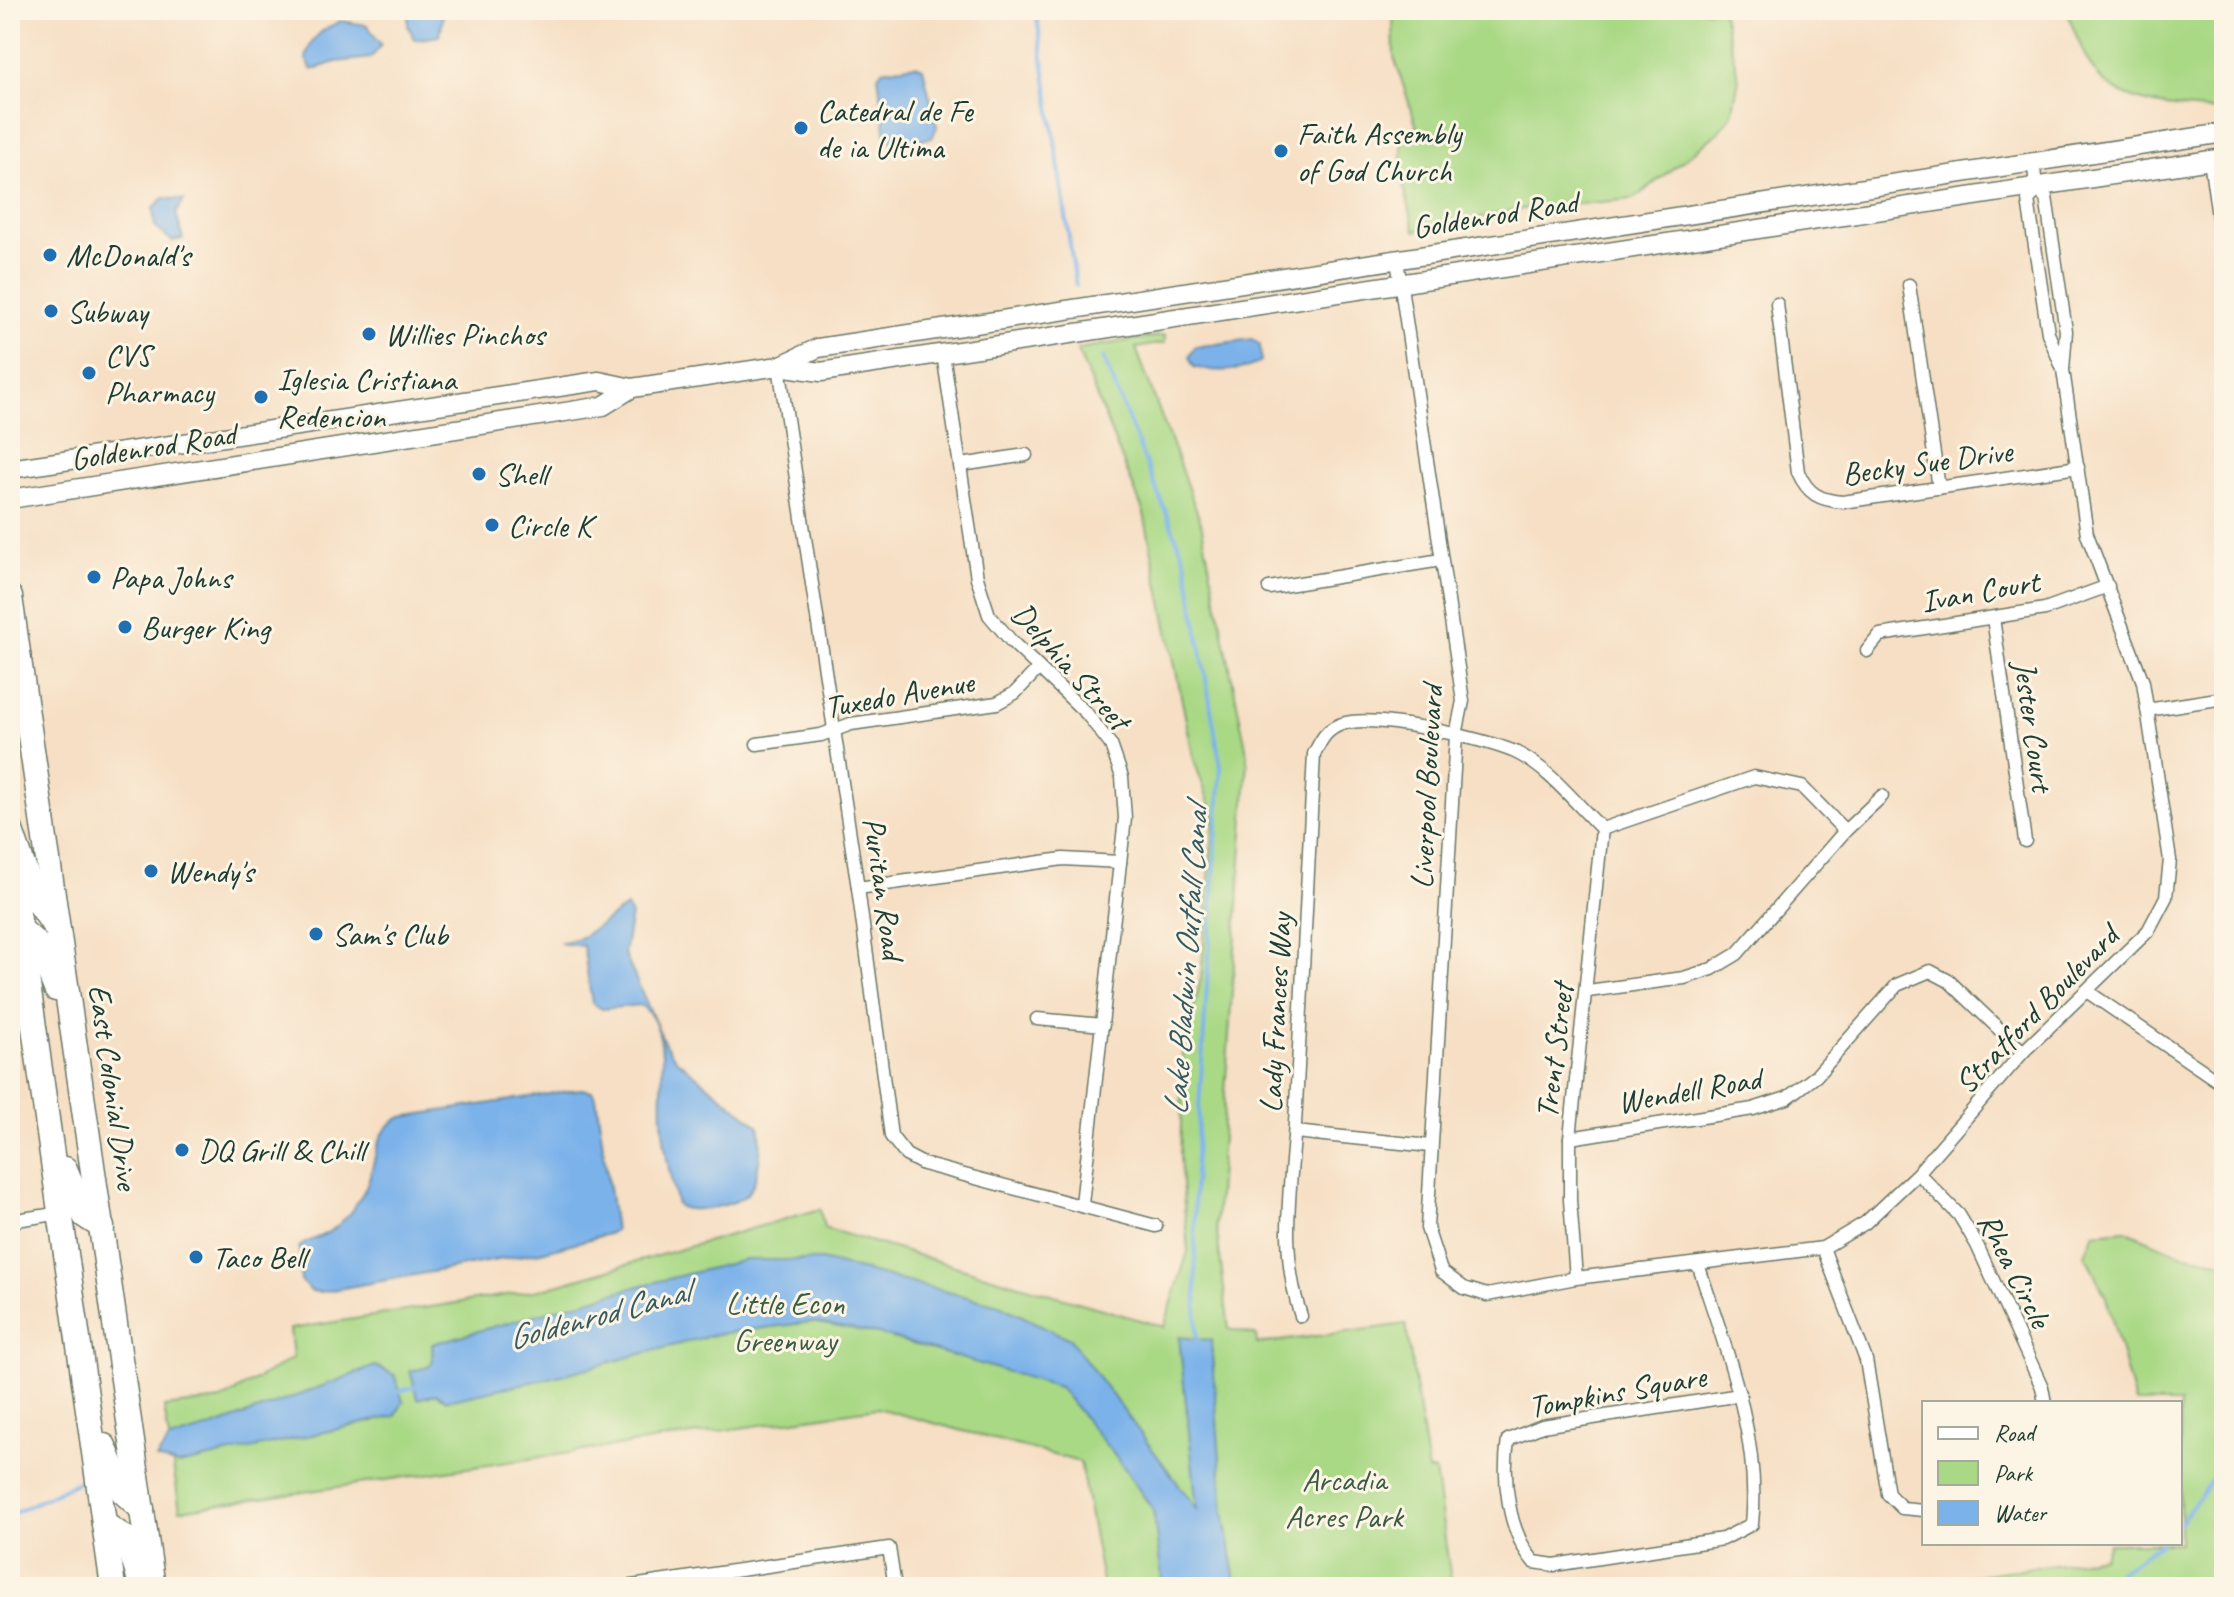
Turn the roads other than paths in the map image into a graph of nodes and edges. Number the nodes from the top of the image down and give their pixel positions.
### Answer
1 (2224, 133) edge
2 (2219, 155) edge
3 (2033, 162) junction
4 (2037, 189) junction
5 (2223, 251) edge
6 (1397, 260) junction
7 (1401, 285) junction
8 (1909, 285) dead end
9 (1172, 294) junction
10 (1777, 304) dead end
11 (1116, 327) junction
12 (943, 354) junction
13 (779, 366) junction
14 (632, 388) junction
15 (384, 414) junction
16 (388, 440) junction
17 (1026, 455) dead end
18 (961, 465) junction
19 (2078, 467) junction
20 (10, 469) edge
21 (1939, 488) junction
22 (10, 499) edge
23 (1441, 560) junction
24 (2108, 586) junction
25 (1269, 588) dead end
26 (10, 597) edge
27 (1993, 618) junction
28 (1867, 651) dead end
29 (1038, 669) junction
30 (2224, 698) edge
31 (2147, 710) junction
32 (834, 730) junction
33 (1456, 735) junction
34 (757, 744) dead end
35 (1882, 796) dead end
36 (10, 828) edge
37 (1602, 829) junction
38 (1845, 831) junction
39 (2025, 841) dead end
40 (10, 857) edge
41 (1120, 862) junction
42 (858, 888) junction
43 (15, 929) edge
44 (59, 932) junction
45 (1588, 991) junction
46 (2088, 992) junction
47 (1037, 1019) dead end
48 (1103, 1025) junction
49 (74, 1040) junction
50 (2023, 1052) junction
51 (2224, 1085) edge
52 (48, 1121) junction
53 (1295, 1132) junction
54 (1570, 1138) junction
55 (1430, 1146) junction
56 (1918, 1173) junction
57 (1082, 1204) junction
58 (61, 1213) junction
59 (10, 1221) edge
60 (1156, 1226) dead end
61 (102, 1227) junction
62 (1823, 1248) junction
63 (1698, 1264) junction
64 (1441, 1271) joint
65 (1576, 1278) junction
66 (1301, 1316) dead end
67 (82, 1363) junction
68 (1740, 1395) junction
69 (2045, 1401) edge
70 (142, 1509) junction
71 (1922, 1510) edge
72 (104, 1524) junction
73 (113, 1587) edge
74 (142, 1587) edge
75 (153, 1587) edge
76 (625, 1587) edge
77 (895, 1587) edge

1 - 3 main road, Goldenrod Road
2 - 4 main road, Goldenrod Road
2 - 5 street
3 - 4 street, Stratford Boulevard
3 - 6 main road, Goldenrod Road
4 - 7 main road, Goldenrod Road
4 - 19 street, Stratford Boulevard
6 - 7 street, Liverpool Boulevard
6 - 9 main road, Goldenrod Road
7 - 11 main road, Goldenrod Road
7 - 23 street, Liverpool Boulevard
8 - 21 street
9 - 11 main road
9 - 13 main road, Goldenrod Road
10 - 21 street, Becky Sue Drive
11 - 12 main road, Goldenrod Road
12 - 13 main road, Goldenrod Road
12 - 18 street, Delphia Street
13 - 14 main road, Goldenrod Road
13 - 32 street, Puritan Road
14 - 15 main road, Goldenrod Road
14 - 16 main road, Goldenrod Road
15 - 16 street
15 - 20 main road, Goldenrod Road
16 - 22 main road, Goldenrod Road
17 - 18 street
18 - 29 street, Delphia Street
19 - 21 street, Becky Sue Drive
19 - 24 street, Stratford Boulevard
23 - 25 street
23 - 33 street, Liverpool Boulevard
24 - 27 street, Ivan Court
24 - 31 street, Stratford Boulevard
26 - 44 highway, East Colonial Drive
27 - 28 street, Ivan Court
27 - 39 street, Jester Court
29 - 32 street, Tuxedo Avenue
29 - 41 street, Delphia Street
30 - 31 street
31 - 46 street, Stratford Boulevard
32 - 34 street, Tuxedo Avenue
32 - 42 street, Puritan Road
33 - 37 street
33 - 53 street, Lady Frances Way
33 - 55 street, Liverpool Boulevard
35 - 38 street
36 - 44 highway
37 - 38 street
37 - 45 street, Trent Street
38 - 45 street
40 - 43 highway
41 - 42 street
41 - 48 street, Delphia Street
42 - 57 street, Puritan Road
43 - 49 highway
43 - 52 highway
44 - 49 highway, East Colonial Drive
45 - 54 street, Trent Street
46 - 50 street, Stratford Boulevard
46 - 51 street
47 - 48 street
48 - 57 street, Delphia Street
49 - 61 highway, East Colonial Drive
50 - 54 street, Wendell Road
50 - 56 street, Stratford Boulevard
52 - 58 highway
52 - 61 highway
53 - 55 street
53 - 66 street, Lady Frances Way
54 - 65 street, Trent Street
55 - 64 street, Liverpool Boulevard
56 - 62 street, Stratford Boulevard
56 - 69 street, Rhea Circle
57 - 60 street, Puritan Road
58 - 59 street
58 - 67 highway
61 - 70 highway, East Colonial Drive
62 - 63 street, Stratford Boulevard
62 - 71 street
63 - 65 street, Stratford Boulevard
63 - 68 street, Tompkins Square
64 - 65 street, Stratford Boulevard
67 - 70 highway
67 - 72 highway
68 - 68 street, Tompkins Square
70 - 75 highway, East Colonial Drive
72 - 73 highway
72 - 74 highway
76 - 77 street

